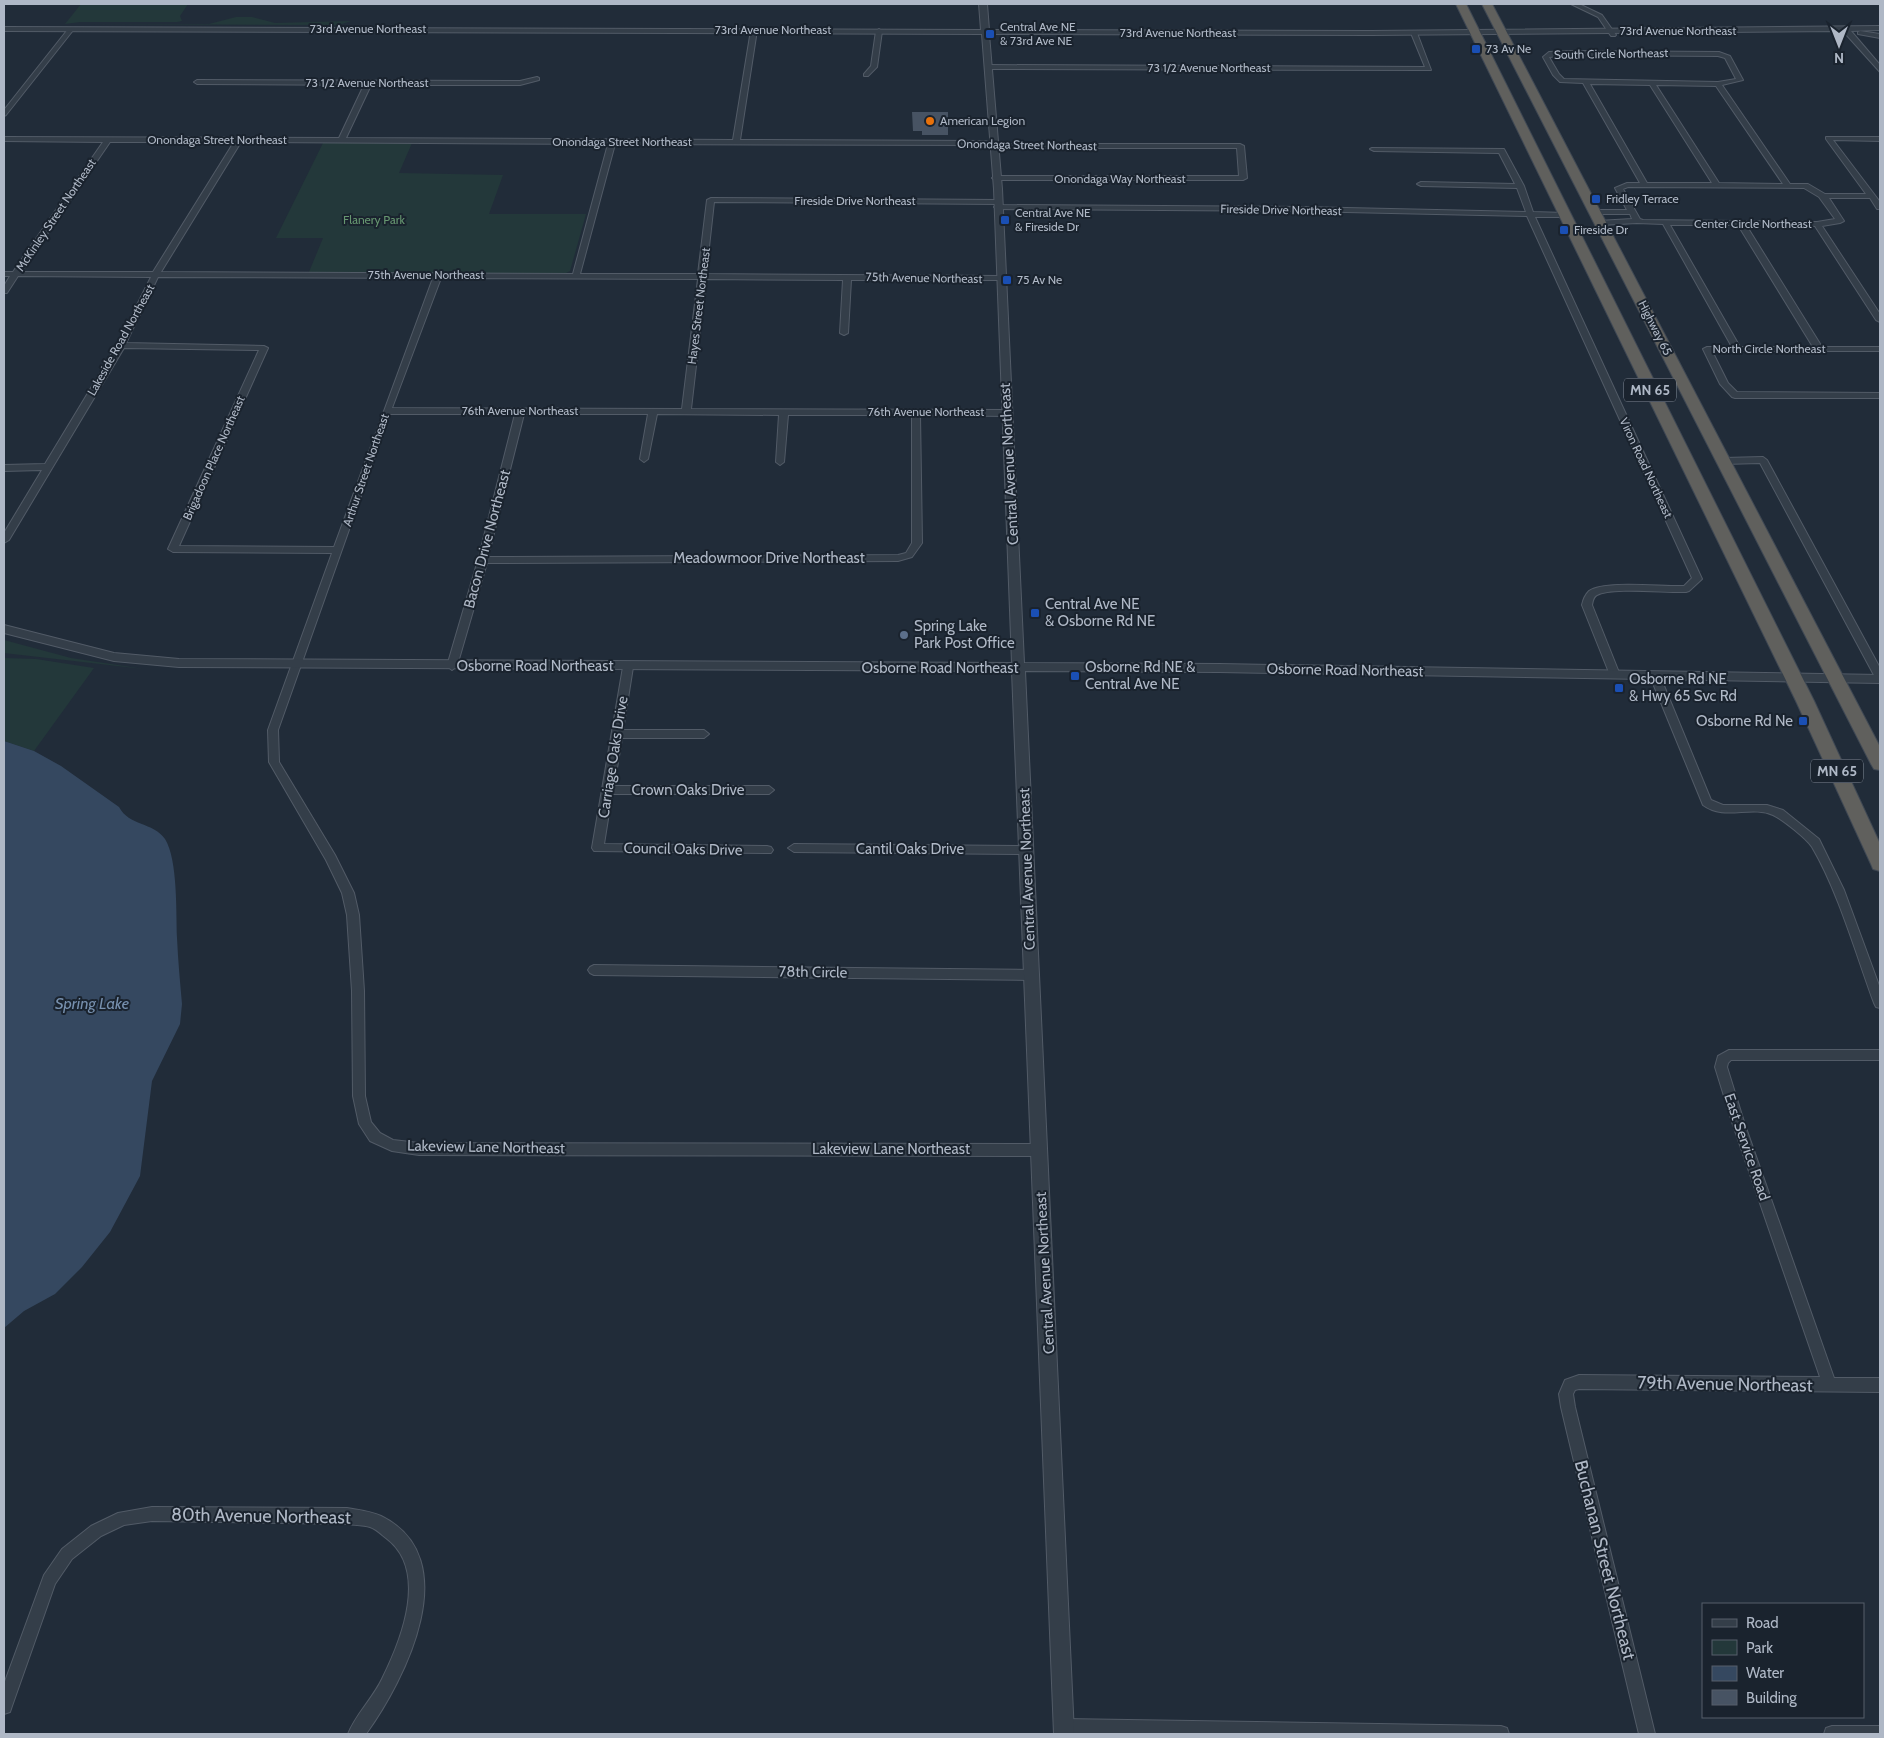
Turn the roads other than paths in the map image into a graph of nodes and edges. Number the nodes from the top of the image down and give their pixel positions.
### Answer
1 (983, 4) edge
2 (1461, 4) edge
3 (1487, 4) edge
4 (1574, 4) edge
5 (1880, 28) edge
6 (4, 29) edge
7 (70, 29) junction
8 (754, 30) junction
9 (879, 31) junction
10 (984, 31) junction
11 (1848, 32) junction
12 (1414, 33) junction
13 (1476, 33) junction
14 (1611, 33) junction
15 (1503, 34) junction
16 (1880, 34) edge
17 (989, 67) junction
18 (1880, 70) edge
19 (866, 75) dead end
20 (537, 80) dead end
21 (197, 82) dead end
22 (368, 83) junction
23 (1586, 83) junction
24 (1652, 83) junction
25 (1718, 84) junction
26 (4, 114) edge
27 (4, 139) edge
28 (108, 139) junction
29 (1880, 139) edge
30 (239, 140) junction
31 (341, 141) junction
32 (612, 142) junction
33 (736, 142) junction
34 (994, 144) junction
35 (1374, 149) dead end
36 (996, 178) junction
37 (1243, 178) joint
38 (1421, 184) dead end
39 (1520, 186) junction
40 (1645, 186) junction
41 (1718, 186) junction
42 (1788, 186) junction
43 (1825, 196) junction
44 (1872, 196) junction
45 (711, 200) joint
46 (998, 204) junction
47 (1880, 208) edge
48 (1632, 212) junction
49 (1530, 215) junction
50 (1565, 215) junction
51 (1599, 217) junction
52 (1637, 221) junction
53 (1666, 224) junction
54 (1741, 224) junction
55 (1817, 224) junction
56 (4, 274) edge
57 (16, 274) junction
58 (156, 274) junction
59 (438, 275) junction
60 (576, 276) junction
61 (702, 276) junction
62 (847, 277) junction
63 (1001, 278) junction
64 (4, 292) edge
65 (1880, 320) edge
66 (844, 333) dead end
67 (121, 345) junction
68 (1737, 348) junction
69 (1819, 348) junction
70 (1880, 348) edge
71 (1880, 396) edge
72 (387, 410) junction
73 (520, 411) junction
74 (653, 412) junction
75 (686, 412) junction
76 (784, 412) junction
77 (916, 412) junction
78 (1007, 413) junction
79 (644, 459) dead end
80 (1724, 461) junction
81 (780, 462) dead end
82 (48, 467) junction
83 (4, 468) edge
84 (4, 540) edge
85 (338, 550) junction
86 (483, 560) junction
87 (4, 629) edge
88 (296, 665) junction
89 (452, 666) junction
90 (628, 667) junction
91 (1018, 668) junction
92 (1615, 675) junction
93 (1655, 676) junction
94 (1794, 678) junction
95 (1880, 678) edge
96 (1835, 679) junction
97 (617, 734) junction
98 (704, 734) dead end
99 (1880, 764) edge
100 (608, 790) junction
101 (768, 790) dead end
102 (598, 848) joint
103 (794, 848) dead end
104 (767, 850) dead end
105 (1027, 850) junction
106 (1880, 864) edge
107 (594, 970) dead end
108 (1031, 975) junction
109 (1880, 1003) edge
110 (1880, 1054) edge
111 (1040, 1150) junction
112 (1570, 1385) joint
113 (1830, 1385) junction
114 (1880, 1385) edge
115 (4, 1706) edge
116 (1064, 1731) edge
117 (356, 1734) edge
118 (1501, 1734) edge
119 (1647, 1734) edge
120 (1832, 1734) edge
121 (1880, 1734) edge

1 - 10 street, Central Avenue Northeast
2 - 13 highway, MN 65
3 - 15 highway, Highway 65 / MN 65
4 - 14 street
5 - 11 street, 73rd Avenue Northeast
6 - 7 street, 73rd Avenue Northeast
7 - 8 street, 73rd Avenue Northeast
7 - 26 street
8 - 9 street, 73rd Avenue Northeast
8 - 33 street
9 - 10 street, 73rd Avenue Northeast
9 - 19 street
10 - 12 street, 73rd Avenue Northeast
10 - 17 street, Central Avenue Northeast
11 - 14 street, 73rd Avenue Northeast
11 - 16 street, 73rd Avenue Northeast
11 - 18 street
12 - 13 street, 73rd Avenue Northeast
12 - 17 street, 73 1/2 Avenue Northeast
13 - 15 street, 73rd Avenue Northeast
13 - 50 highway, MN 65
14 - 15 street, 73rd Avenue Northeast
15 - 51 highway, Highway 65 / MN 65
17 - 34 street, Central Avenue Northeast
20 - 22 street, 73 1/2 Avenue Northeast
21 - 22 street, 73 1/2 Avenue Northeast
22 - 31 street
23 - 24 street, South Circle Northeast
23 - 25 street, South Circle Northeast
23 - 40 street
24 - 25 street, South Circle Northeast
24 - 41 street
25 - 42 street
27 - 28 street, Onondaga Street Northeast
28 - 30 street, Onondaga Street Northeast
28 - 57 street, McKinley Street Northeast
29 - 44 street
30 - 31 street, Onondaga Street Northeast
30 - 58 street, Lakeside Road Northeast
31 - 32 street, Onondaga Street Northeast
32 - 33 street, Onondaga Street Northeast
32 - 60 street
33 - 34 street, Onondaga Street Northeast
34 - 36 street, Central Avenue Northeast
34 - 37 street, Onondaga Street Northeast
35 - 39 street, Viron Road Northeast
36 - 37 street, Onondaga Way Northeast
36 - 46 street, Central Avenue Northeast
38 - 39 street
39 - 49 street, Viron Road Northeast
40 - 41 street
40 - 48 street
41 - 42 street
42 - 43 street
43 - 44 street
43 - 55 street, Center Circle Northeast
44 - 47 street
45 - 46 street, Fireside Drive Northeast
45 - 61 street, Hayes Street Northeast
46 - 49 street, Fireside Drive Northeast
46 - 63 street, Central Avenue Northeast
48 - 51 street
48 - 52 street
49 - 50 street, Fireside Drive Northeast
49 - 92 street, Viron Road Northeast
50 - 94 highway, MN 65
51 - 52 street, Center Circle Northeast
51 - 80 highway, Highway 65 / MN 65
52 - 53 street, Center Circle Northeast
53 - 54 street, Center Circle Northeast
53 - 68 street
54 - 55 street, Center Circle Northeast
54 - 69 street
55 - 65 street
56 - 57 street, 75th Avenue Northeast
57 - 58 street, 75th Avenue Northeast
57 - 64 street, McKinley Street Northeast
58 - 59 street, 75th Avenue Northeast
58 - 67 street, Lakeside Road Northeast
59 - 60 street, 75th Avenue Northeast
59 - 72 street, Arthur Street Northeast
60 - 61 street, 75th Avenue Northeast
61 - 62 street, 75th Avenue Northeast
61 - 75 street, Hayes Street Northeast
62 - 63 street, 75th Avenue Northeast
62 - 66 street, 75th Avenue Northeast
63 - 78 street, Central Avenue Northeast
67 - 82 street, Lakeside Road Northeast
67 - 85 street, Brigadoon Place Northeast
68 - 69 street, North Circle Northeast
68 - 71 street, North Circle Northeast
69 - 70 street, North Circle Northeast
72 - 73 street, 76th Avenue Northeast
72 - 85 street, Arthur Street Northeast
73 - 74 street, 76th Avenue Northeast
73 - 86 street, Bacon Drive Northeast
74 - 75 street, 76th Avenue Northeast
74 - 79 street
75 - 76 street, 76th Avenue Northeast
76 - 77 street, 76th Avenue Northeast
76 - 81 street
77 - 78 street, 76th Avenue Northeast
77 - 86 street, Meadowmoor Drive Northeast
78 - 91 street, Central Avenue Northeast
80 - 95 street
80 - 96 highway, Highway 65 / MN 65
82 - 83 street
82 - 84 street, Lakeside Road Northeast
85 - 88 street, Arthur Street Northeast
86 - 89 street, Bacon Drive Northeast
87 - 88 street, Osborne Road Northeast
88 - 89 street, Osborne Road Northeast
88 - 111 street, Lakeview Lane Northeast
89 - 90 street, Osborne Road Northeast
90 - 91 street, Osborne Road Northeast
90 - 97 street, Carriage Oaks Drive
91 - 92 street, Osborne Road Northeast
91 - 105 street, Central Avenue Northeast
92 - 93 street, Osborne Road Northeast
93 - 94 street, Osborne Road Northeast
93 - 109 street
94 - 96 street, Osborne Road Northeast
94 - 106 highway, MN 65
95 - 96 street, Osborne Road Northeast
96 - 99 highway, MN 65
97 - 98 street
97 - 100 street, Carriage Oaks Drive
100 - 101 street, Crown Oaks Drive
100 - 102 street, Carriage Oaks Drive
102 - 104 street, Council Oaks Drive
103 - 105 street, Cantil Oaks Drive
105 - 108 street, Central Avenue Northeast
107 - 108 street, 78th Circle
108 - 111 street, Central Avenue Northeast
110 - 113 street, East Service Road
111 - 116 street, Central Avenue Northeast
112 - 113 street, 79th Avenue Northeast
112 - 119 street, Buchanan Street Northeast
113 - 114 street, 79th Avenue Northeast
115 - 117 street, 80th Avenue Northeast
116 - 118 street
120 - 121 street

